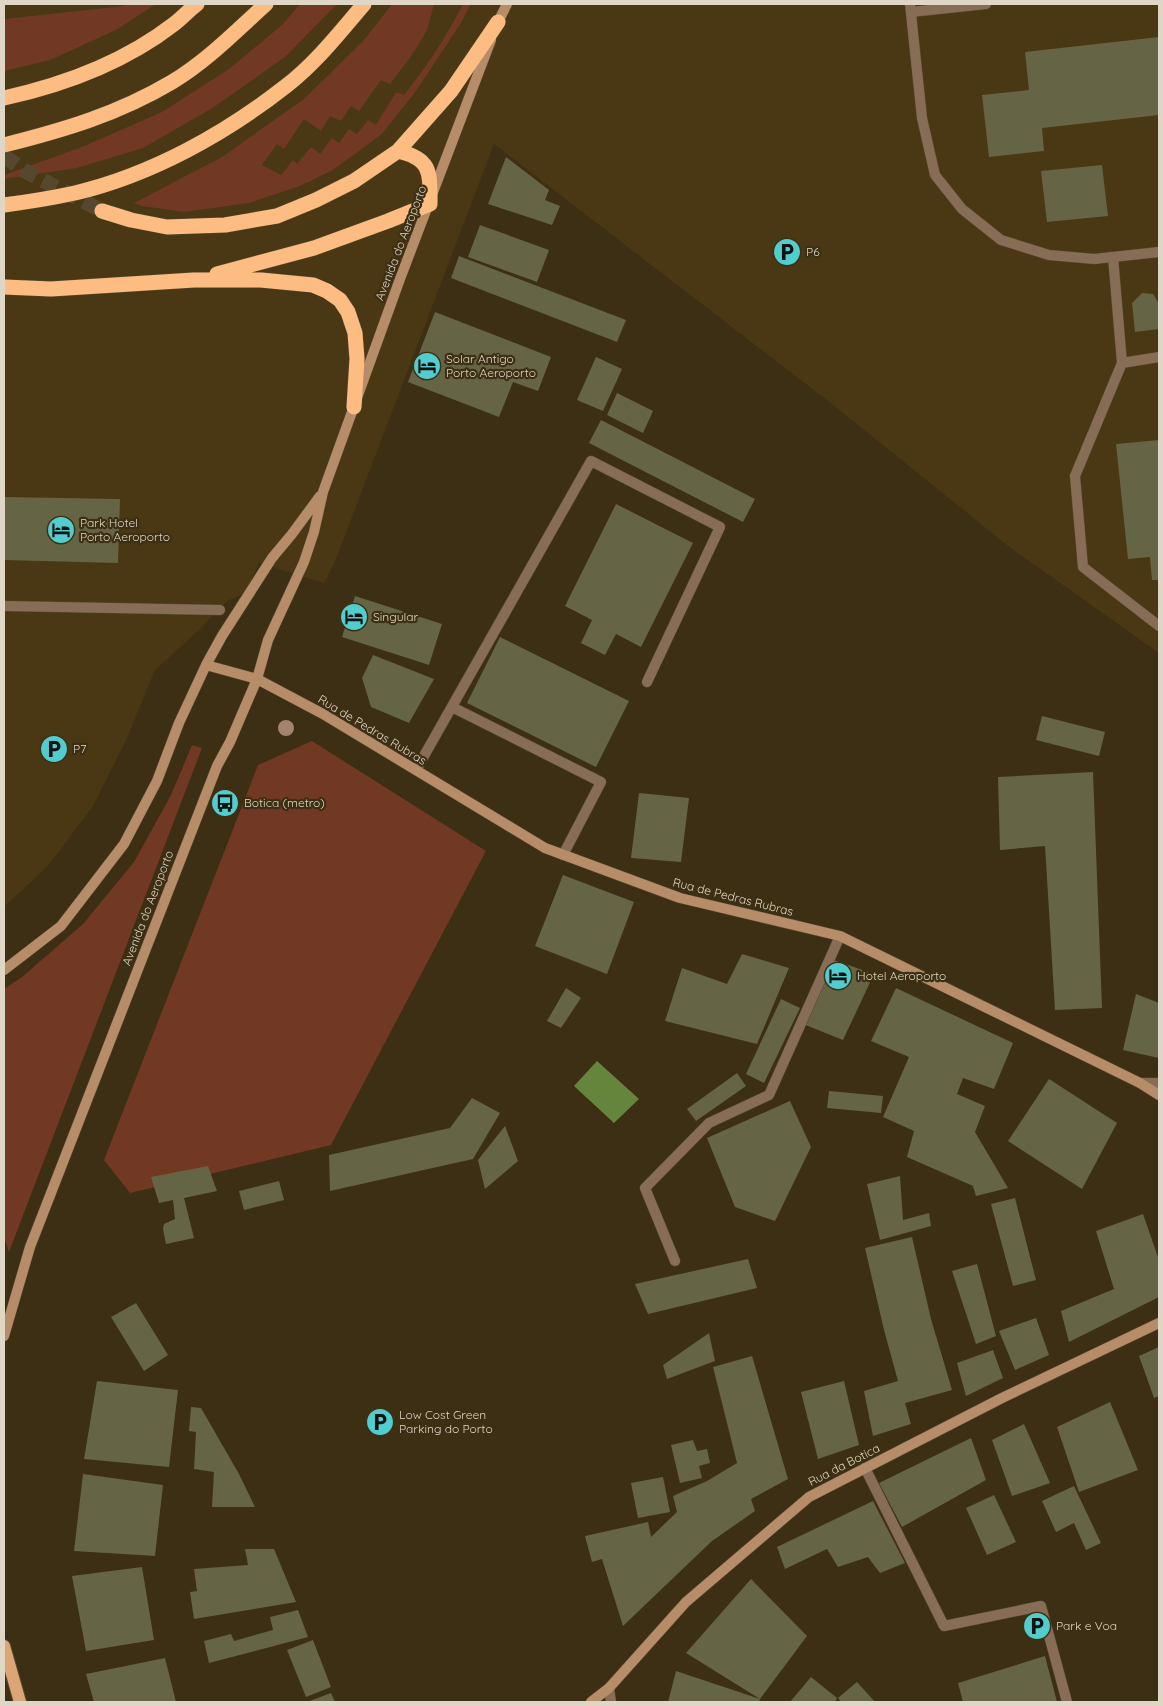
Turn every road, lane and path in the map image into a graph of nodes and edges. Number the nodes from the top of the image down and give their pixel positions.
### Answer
1 (197, 4) edge
2 (266, 4) edge
3 (364, 4) edge
4 (507, 4) edge
5 (986, 4) edge
6 (910, 8) edge
7 (498, 22) junction
8 (4, 98) edge
9 (4, 145) edge
10 (398, 151) junction
11 (430, 204) junction
12 (4, 205) edge
13 (102, 211) tunnel mouth
14 (1159, 252) edge
15 (1113, 257) junction
16 (194, 280) junction
17 (4, 288) edge
18 (1159, 357) edge
19 (1122, 363) junction
20 (354, 407) junction
21 (323, 492) junction
22 (5, 608) edge
23 (220, 610) dead end
24 (1159, 626) edge
25 (206, 665) junction
26 (257, 679) junction
27 (647, 682) dead end
28 (452, 707) junction
29 (416, 770) junction
30 (562, 854) junction
31 (840, 936) junction
32 (4, 970) edge
33 (1140, 1082) junction
34 (1159, 1084) edge
35 (1159, 1095) edge
36 (675, 1261) dead end
37 (1159, 1323) edge
38 (4, 1336) edge
39 (865, 1468) junction
40 (4, 1646) edge
41 (609, 1688) junction
42 (20, 1702) edge
43 (591, 1702) edge
44 (611, 1702) edge
45 (1067, 1702) edge

1 - 8 highway
2 - 9 highway
3 - 12 highway
4 - 7 main road, Avenida do Aeroporto
5 - 6 street
6 - 15 street
7 - 10 highway
7 - 11 main road, Avenida do Aeroporto
10 - 11 highway
10 - 13 highway
11 - 16 highway
11 - 20 main road, Avenida do Aeroporto
14 - 15 street
15 - 19 street
16 - 17 highway
16 - 20 highway
18 - 19 street
19 - 24 street
20 - 21 main road, Avenida do Aeroporto
21 - 25 main road, Avenida do Aeroporto
21 - 26 main road, Avenida do Aeroporto
22 - 23 street
25 - 26 main road, Rua de Pedras Rubras
25 - 32 main road, Avenida do Aeroporto
26 - 29 main road, Rua de Pedras Rubras
26 - 38 main road, Avenida do Aeroporto
27 - 28 street
28 - 29 street
28 - 30 street
29 - 30 main road, Rua de Pedras Rubras
30 - 31 main road, Rua de Pedras Rubras
31 - 33 main road, Rua de Pedras Rubras
31 - 36 street
33 - 34 street
33 - 35 main road, Rua de Pedras Rubras
37 - 39 main road, Rua da Botica
39 - 41 main road, Rua da Botica
39 - 45 street
40 - 42 main road
41 - 43 main road, Rua da Botica
41 - 44 street

